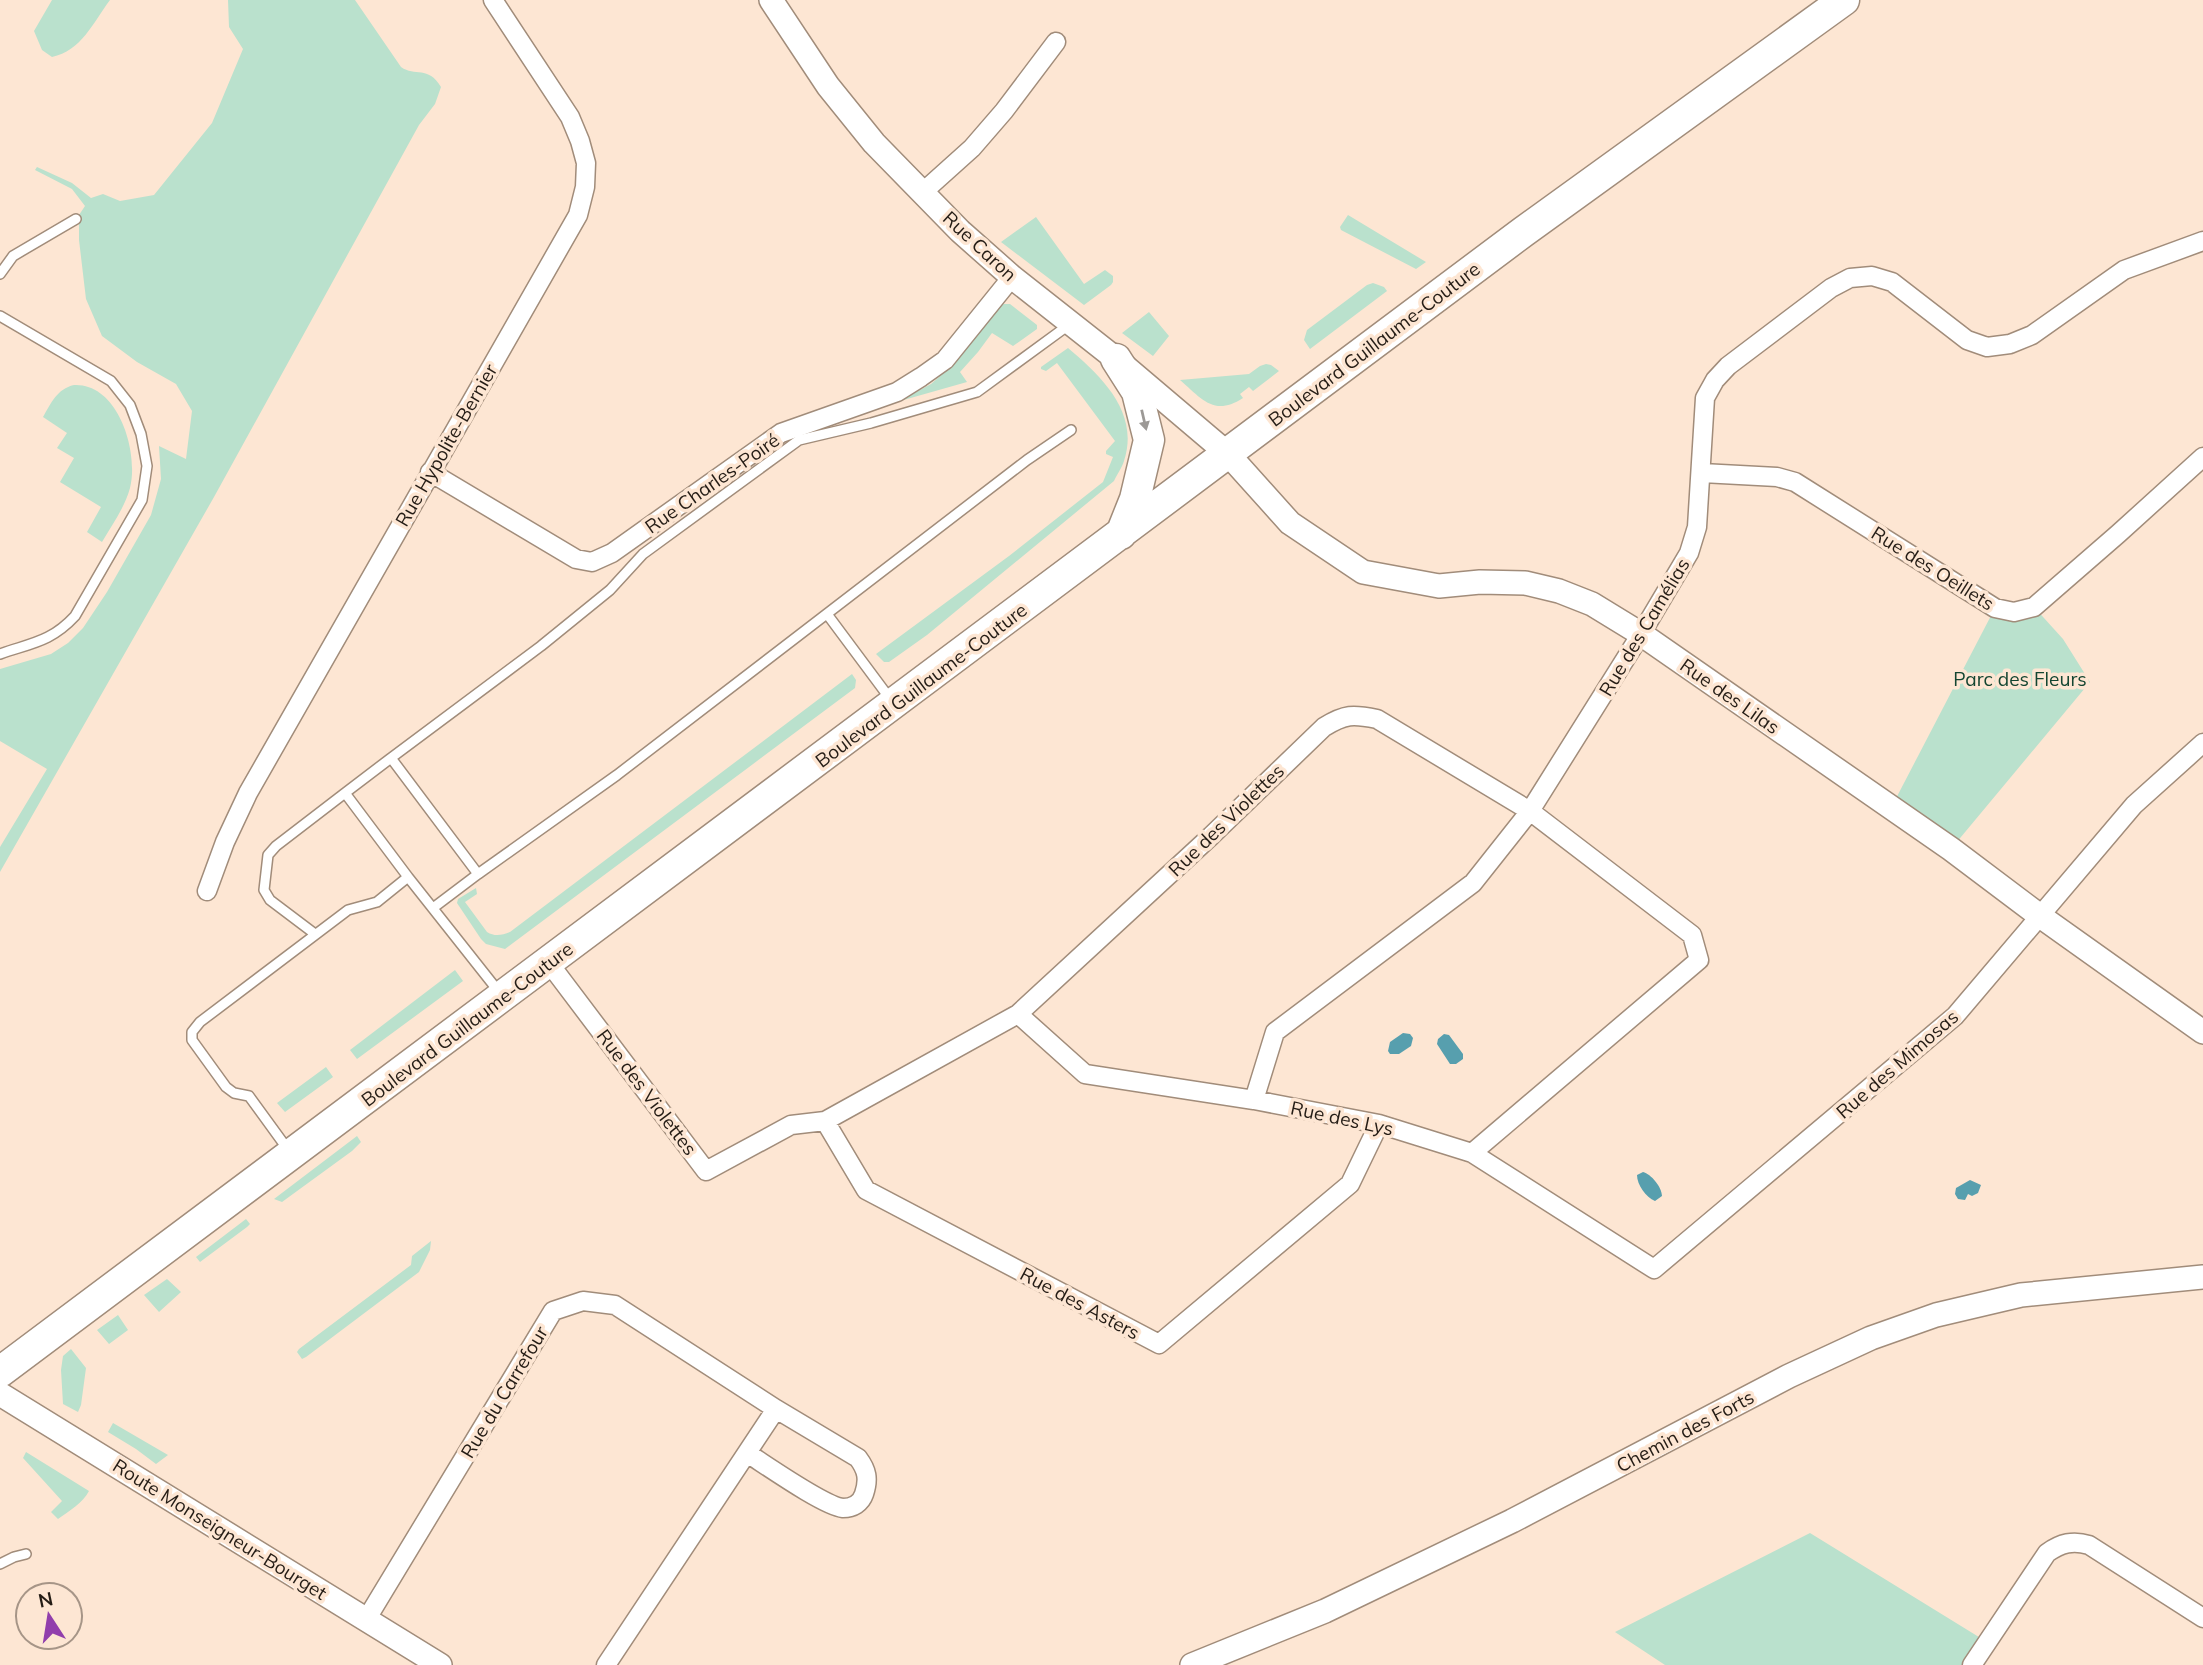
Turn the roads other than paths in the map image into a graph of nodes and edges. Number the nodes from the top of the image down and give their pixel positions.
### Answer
1 (493, 0) edge
2 (771, 0) edge
3 (1844, 0) edge
4 (1056, 42) dead end
5 (923, 192) junction
6 (76, 219) dead end
7 (2202, 243) edge
8 (0, 274) edge
9 (1012, 277) junction
10 (0, 316) edge
11 (1071, 323) junction
12 (1116, 359) junction
13 (1071, 430) dead end
14 (1228, 454) junction
15 (2203, 457) edge
16 (430, 472) junction
17 (1702, 473) junction
18 (1121, 534) junction
19 (827, 614) junction
20 (1641, 634) junction
21 (0, 654) edge
22 (895, 704) junction
23 (2203, 743) edge
24 (391, 758) junction
25 (345, 793) junction
26 (1530, 811) junction
27 (478, 874) junction
28 (408, 877) junction
29 (208, 891) dead end
30 (433, 908) junction
31 (2040, 916) junction
32 (315, 934) junction
33 (549, 963) junction
34 (503, 997) junction
35 (1018, 1014) junction
36 (2203, 1032) edge
37 (1254, 1100) junction
38 (825, 1121) junction
39 (1379, 1124) junction
40 (1472, 1153) junction
41 (292, 1155) junction
42 (1654, 1269) joint
43 (2203, 1277) edge
44 (0, 1373) edge
45 (0, 1394) edge
46 (776, 1409) junction
47 (747, 1452) junction
48 (26, 1555) dead end
49 (0, 1564) edge
50 (2203, 1618) edge
51 (366, 1619) junction
52 (440, 1665) edge
53 (606, 1665) edge
54 (1192, 1665) edge
55 (1972, 1665) edge

1 - 16 street, Rue Hypolite-Bernier
2 - 5 street, Rue Caron
3 - 14 main road, Boulevard Guillaume-Couture
4 - 5 street
5 - 9 street, Rue Caron
6 - 8 lane
7 - 17 street, Rue des Camélias
9 - 11 street, Rue Caron
9 - 16 street, Rue Charles-Poiré
10 - 21 lane
11 - 12 street, Rue Caron
11 - 24 lane
12 - 14 street, Rue Caron
12 -> 18 main road
13 - 19 lane
14 - 18 main road, Boulevard Guillaume-Couture
14 - 20 street, Rue des Lilas
15 - 17 street, Rue des Oeillets
16 - 29 street, Rue Hypolite-Bernier
17 - 20 street, Rue des Camélias
18 - 22 main road, Boulevard Guillaume-Couture
19 - 22 lane
19 - 27 lane
20 - 26 street, Rue des Camélias
20 - 31 street, Rue des Lilas
22 - 33 main road, Boulevard Guillaume-Couture
23 - 31 street, Rue des Mimosas
24 - 25 lane
24 - 27 lane
25 - 28 lane
25 - 32 lane
26 - 35 street, Rue des Violettes
26 - 37 street, Rue des Camélias
26 - 40 street, Rue des Violettes
27 - 30 lane
28 - 30 lane
28 - 32 lane
30 - 34 lane
31 - 36 street, Rue des Lilas
31 - 42 street, Rue des Mimosas
32 - 41 lane
33 - 34 main road, Boulevard Guillaume-Couture
33 - 38 street, Rue des Violettes
34 - 41 main road, Boulevard Guillaume-Couture
35 - 37 street, Rue des Lys
35 - 38 street, Rue des Violettes
37 - 39 street, Rue des Lys
38 - 39 street, Rue des Asters
39 - 40 street, Rue des Lys
40 - 42 street, Rue des Lys
41 - 44 main road, Boulevard Guillaume-Couture
43 - 54 street, Chemin des Forts
45 - 51 street, Route Monseigneur-Bourget
46 - 47 street
46 - 47 street, Rue du Carrefour
46 - 51 street, Rue du Carrefour
47 - 53 street
48 - 49 lane
50 - 55 street
51 - 52 street, Route Monseigneur-Bourget

